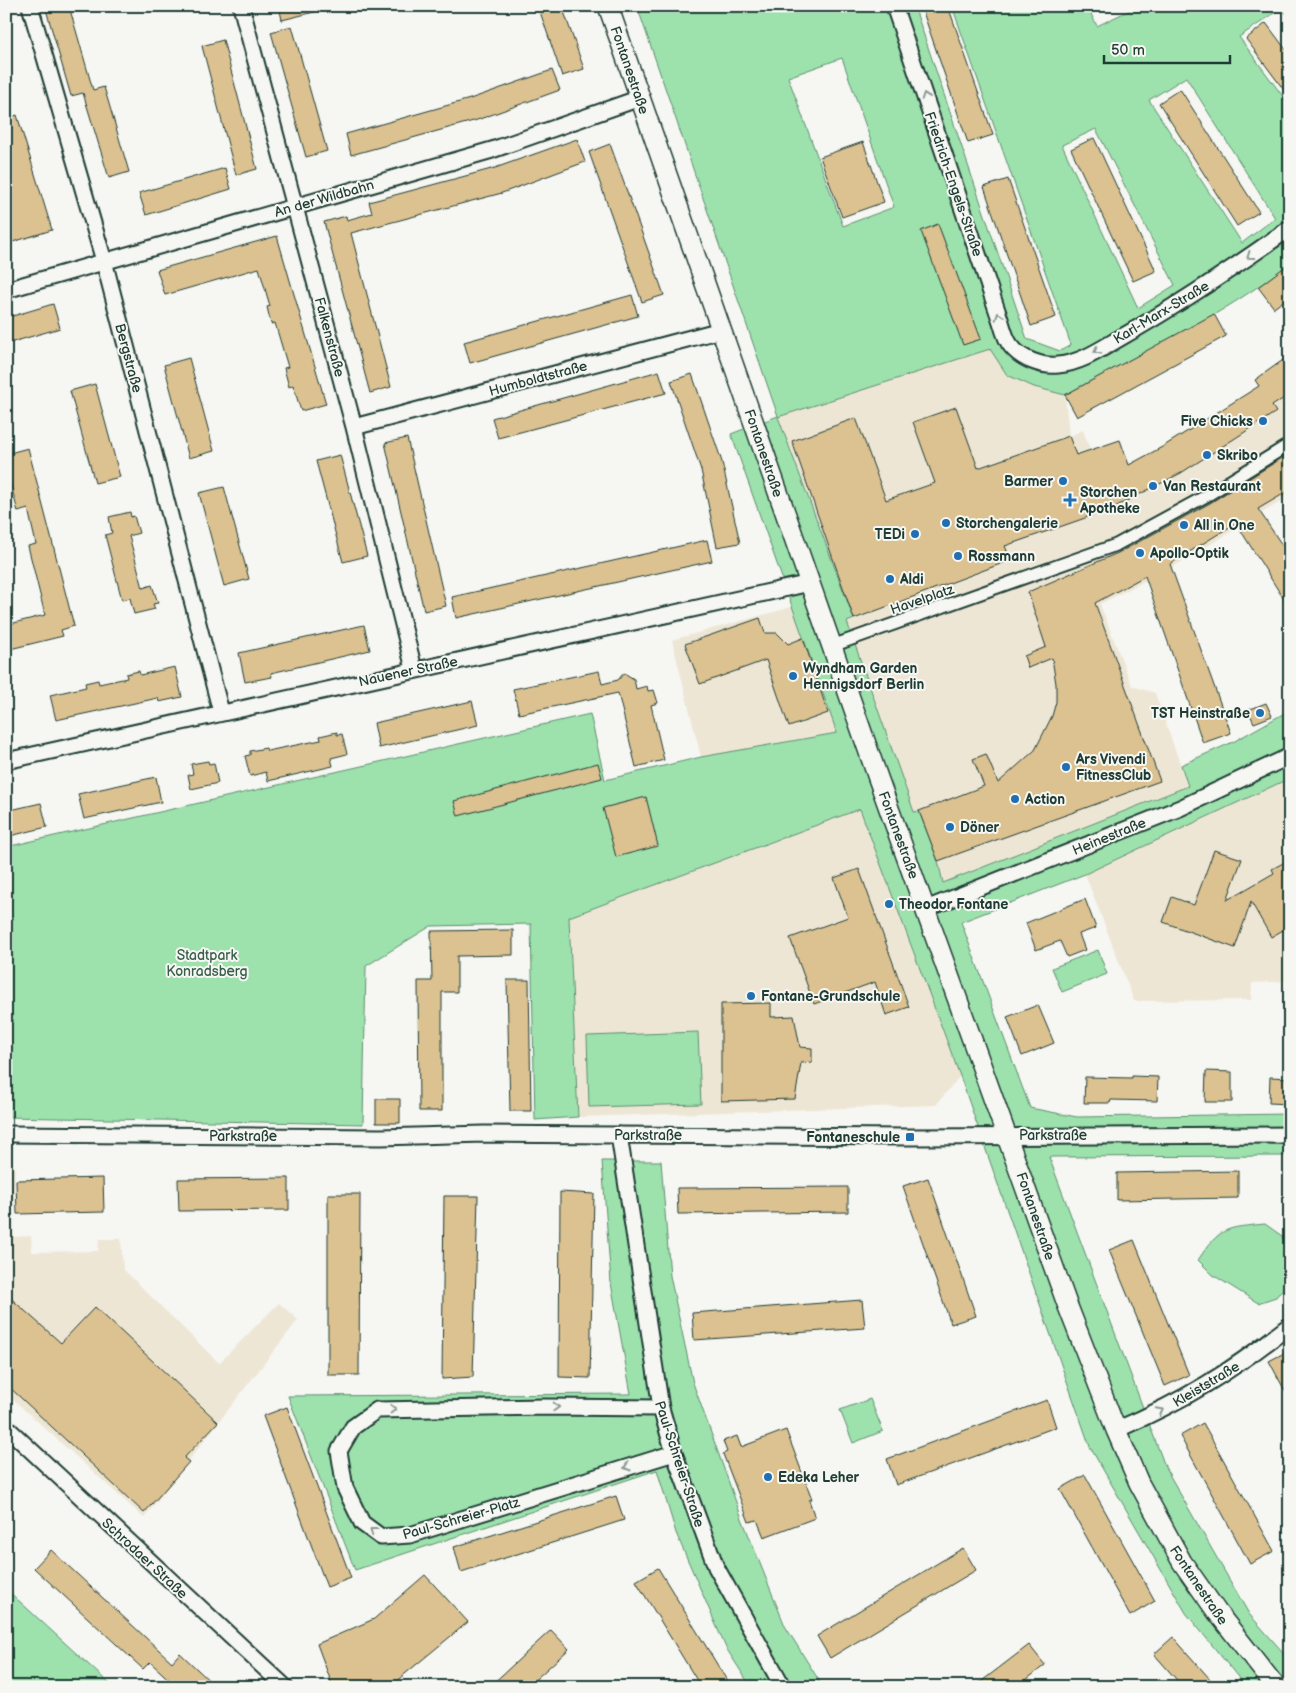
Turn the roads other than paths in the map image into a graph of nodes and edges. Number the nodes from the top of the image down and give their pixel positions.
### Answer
1 (30, 6) edge
2 (241, 6) edge
3 (608, 6) edge
4 (894, 6) edge
5 (640, 98) junction
6 (295, 206) junction
7 (1290, 228) edge
8 (104, 261) junction
9 (6, 290) edge
10 (721, 330) junction
11 (1023, 357) joint
12 (354, 427) junction
13 (1290, 444) edge
14 (810, 584) junction
15 (832, 646) junction
16 (414, 669) junction
17 (221, 712) junction
18 (1290, 756) edge
19 (6, 761) edge
20 (926, 909) junction
21 (6, 1134) edge
22 (618, 1134) junction
23 (1008, 1135) junction
24 (1290, 1135) edge
25 (1290, 1325) edge
26 (660, 1408) junction
27 (6, 1427) edge
28 (1116, 1430) junction
29 (674, 1453) junction
30 (285, 1687) edge
31 (783, 1687) edge
32 (1276, 1687) edge

1 - 8 street, Bergstraße
2 - 6 street, Falkenstraße
3 - 5 street, Fontanestraße
11 -> 4 street, Friedrich-Engels-Straße
5 - 6 street, An der Wildbahn
5 - 10 street, Fontanestraße
6 - 8 street, An der Wildbahn
6 - 12 street, Falkenstraße
7 -> 11 street, Karl-Marx-Straße
8 - 9 street, An der Wildbahn
8 - 17 street, Bergstraße
10 - 12 street, Humboldtstraße
10 - 14 street, Fontanestraße
12 - 16 street, Falkenstraße
13 - 15 street, Havelplatz
14 - 15 street, Fontanestraße
14 - 16 street, Nauener Straße
15 - 20 street, Fontanestraße
16 - 17 street, Nauener Straße
17 - 19 street, Nauener Straße
18 - 20 street, Heinestraße
20 - 23 street, Fontanestraße
21 - 22 street, Parkstraße
22 - 23 street, Parkstraße
22 - 26 street, Paul-Schreier-Straße
23 - 24 street, Parkstraße
23 - 28 street, Fontanestraße
28 -> 25 street, Kleiststraße
26 - 29 street, Paul-Schreier-Straße
29 -> 26 street, Paul-Schreier-Platz
27 - 30 street, Schrodaer Straße
28 - 32 street, Fontanestraße
29 - 31 street, Paul-Schreier-Straße

